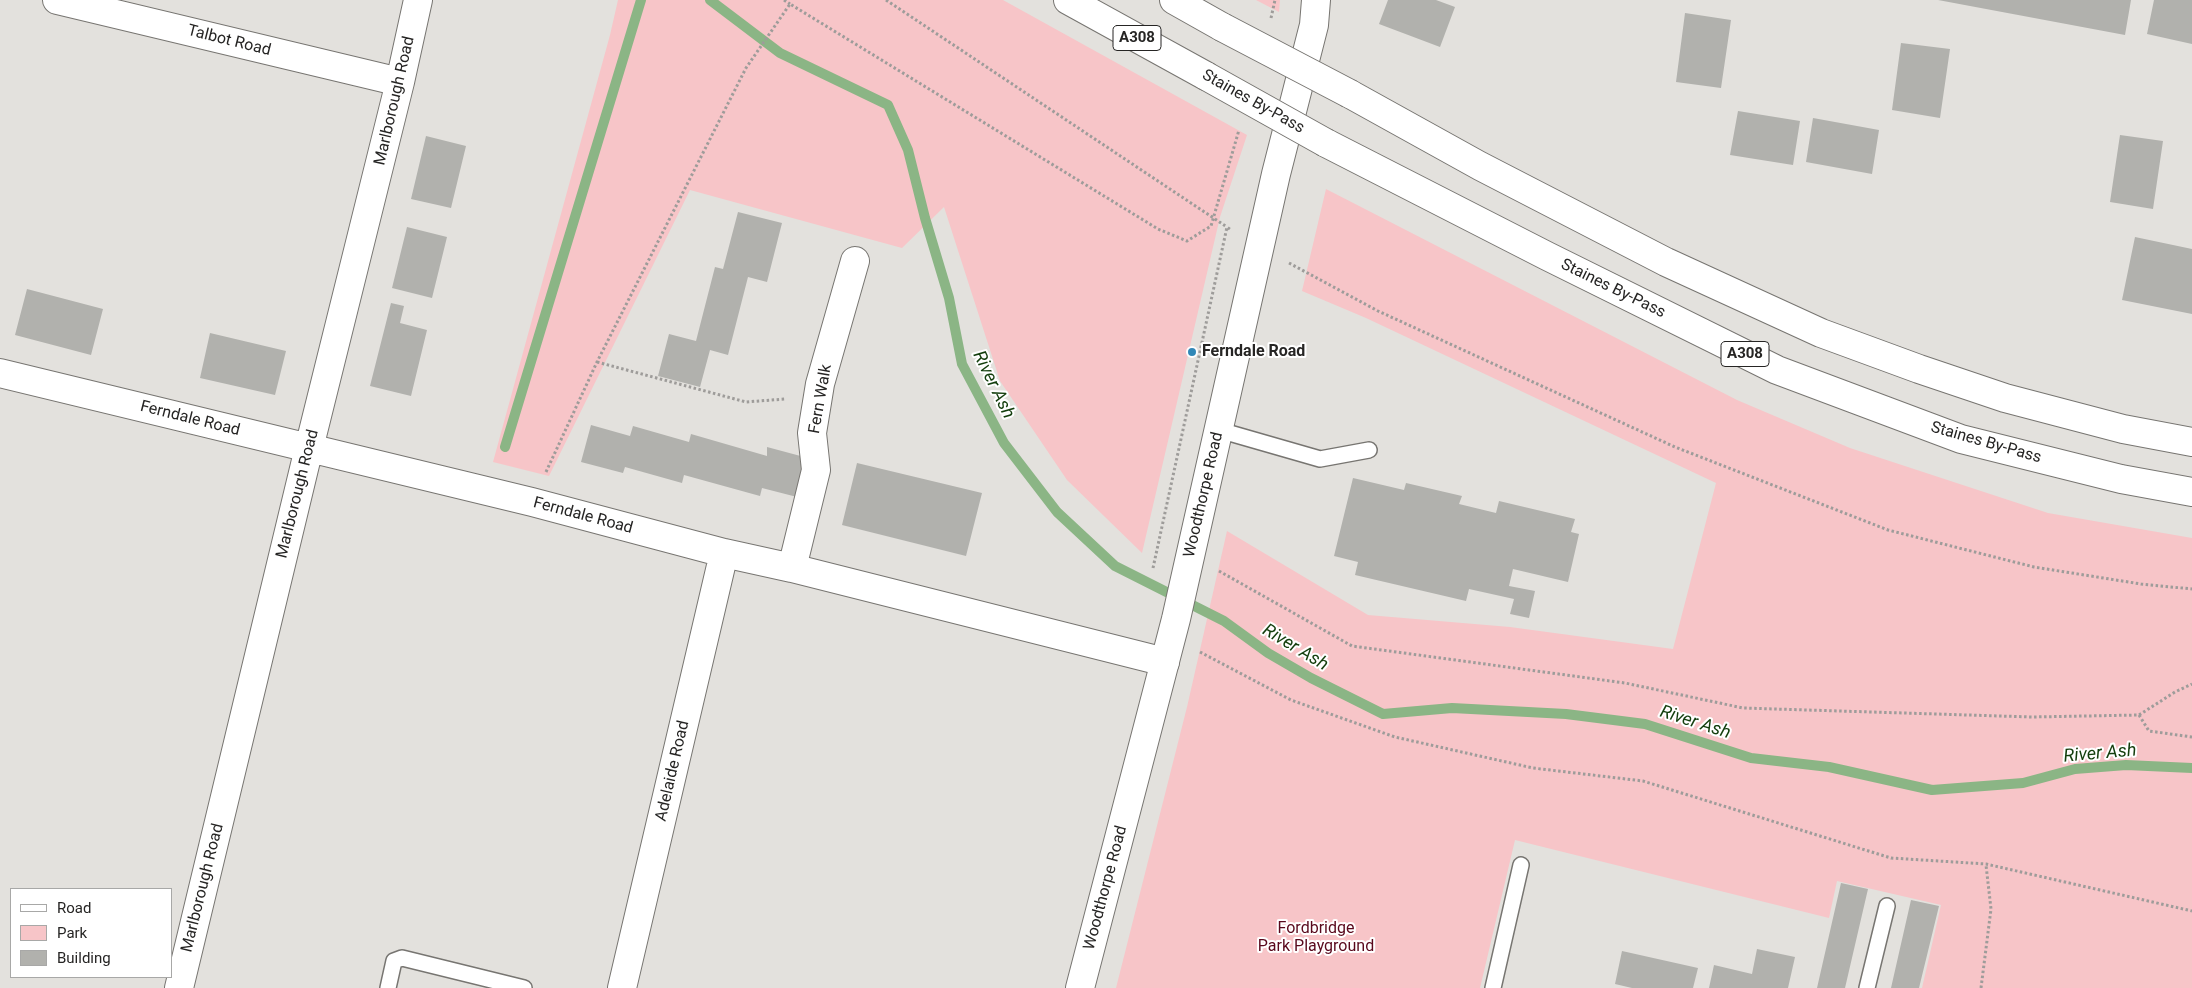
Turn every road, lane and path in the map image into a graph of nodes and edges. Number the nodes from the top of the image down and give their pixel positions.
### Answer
1 (57, 0) edge
2 (418, 0) edge
3 (784, 0) edge
4 (886, 0) edge
5 (1068, 0) edge
6 (1174, 0) edge
7 (1316, 0) edge
8 (790, 4) junction
9 (400, 82) junction
10 (1214, 219) junction
11 (1227, 227) junction
12 (1260, 247) junction
13 (855, 261) dead end
14 (597, 362) junction
15 (0, 373) edge
16 (817, 407) junction
17 (1219, 430) junction
18 (2192, 442) edge
19 (309, 448) junction
20 (1369, 450) dead end
21 (2192, 492) edge
22 (532, 502) junction
23 (724, 553) junction
24 (1190, 555) junction
25 (792, 568) junction
26 (1152, 572) dead end
27 (2192, 590) edge
28 (1170, 641) junction
29 (2192, 684) edge
30 (2139, 715) junction
31 (2192, 737) edge
32 (1986, 864) junction
33 (1521, 865) dead end
34 (1887, 906) dead end
35 (2192, 911) edge
36 (179, 988) edge
37 (388, 988) edge
38 (524, 988) edge
39 (622, 988) edge
40 (1080, 988) edge
41 (1493, 988) edge
42 (1867, 988) edge
43 (1981, 988) edge

1 - 9 main road, Talbot Road
2 - 9 main road, Marlborough Road
3 - 8 path
4 - 10 path
5 - 21 main road, Staines By-Pass / A308, bridge
6 - 18 main road, bridge
7 - 12 main road, Woodthorpe Road
8 - 10 path
8 - 14 path
9 - 19 main road, Marlborough Road
10 - 11 path
11 - 12 path
11 - 26 path
12 - 17 main road, Woodthorpe Road
12 - 27 path
13 - 16 main road, Fern Walk
14 - 16 path
14 - 22 path
15 - 19 main road, Ferndale Road
16 - 25 main road, Fern Walk
17 - 20 lane
17 - 24 main road, Woodthorpe Road
19 - 22 main road, Ferndale Road
19 - 36 main road, Marlborough Road
22 - 23 main road, Ferndale Road
23 - 25 main road, Ferndale Road
23 - 39 main road, Adelaide Road
24 - 28 main road, Woodthorpe Road
24 - 30 path
25 - 28 main road, Ferndale Road
28 - 32 path
28 - 40 main road, Woodthorpe Road
29 - 30 path
30 - 31 path
32 - 35 path
32 - 43 path
33 - 41 lane
34 - 42 lane
37 - 38 lane

